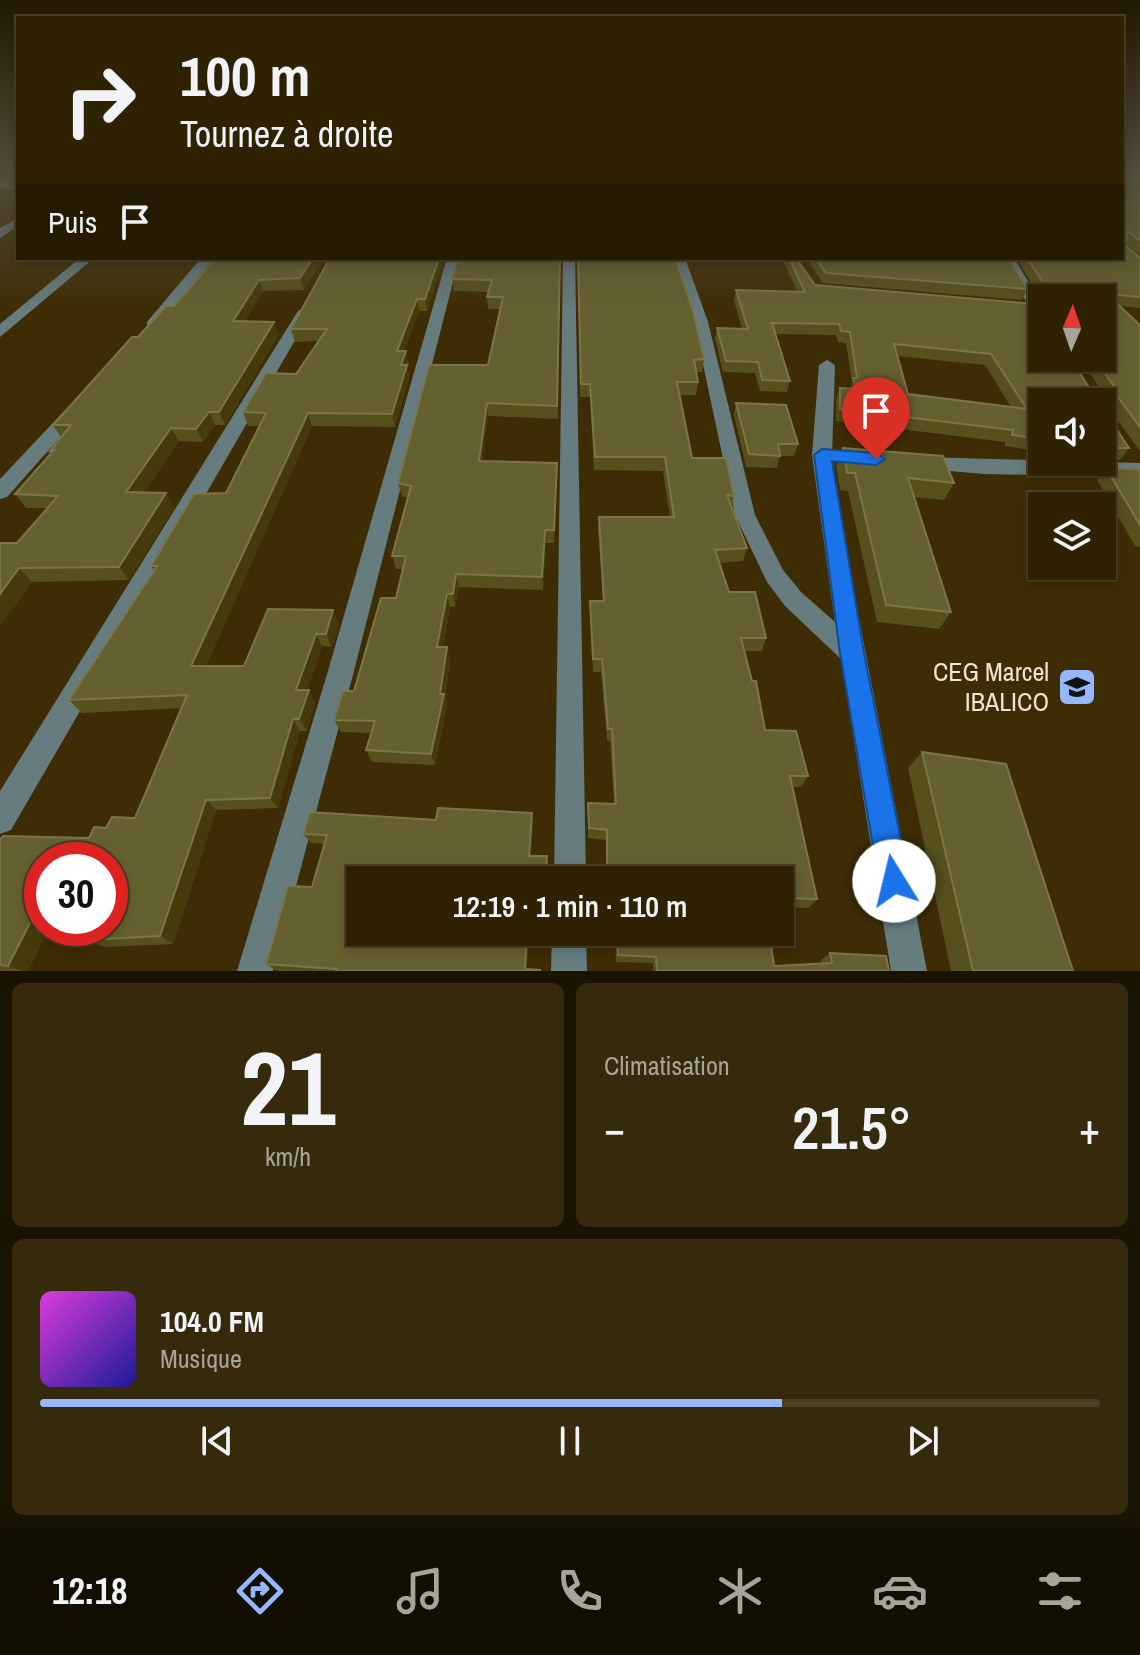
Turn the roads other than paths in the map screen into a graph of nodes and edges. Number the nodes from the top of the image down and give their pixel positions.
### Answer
1 (86, 260) edge
2 (206, 260) edge
3 (452, 260) edge
4 (569, 260) edge
5 (680, 260) edge
6 (1009, 260) edge
7 (316, 290) edge
8 (1028, 300) edge
9 (0, 332) edge
10 (141, 337) edge
11 (827, 365) dead end
12 (91, 393) edge
13 (1124, 446) edge
14 (896, 460) edge
15 (1140, 470) edge
16 (0, 492) edge
17 (852, 653) junction
18 (0, 819) edge
19 (570, 866) edge
20 (569, 946) edge
21 (255, 971) edge
22 (569, 971) edge
23 (909, 971) edge

1 - 9 street
2 - 10 street
3 - 21 street
4 - 19 street
5 - 17 street
6 - 8 street
7 - 18 street
11 - 17 street
12 - 16 street
13 - 15 street
14 - 15 street
17 - 23 street
20 - 22 street

